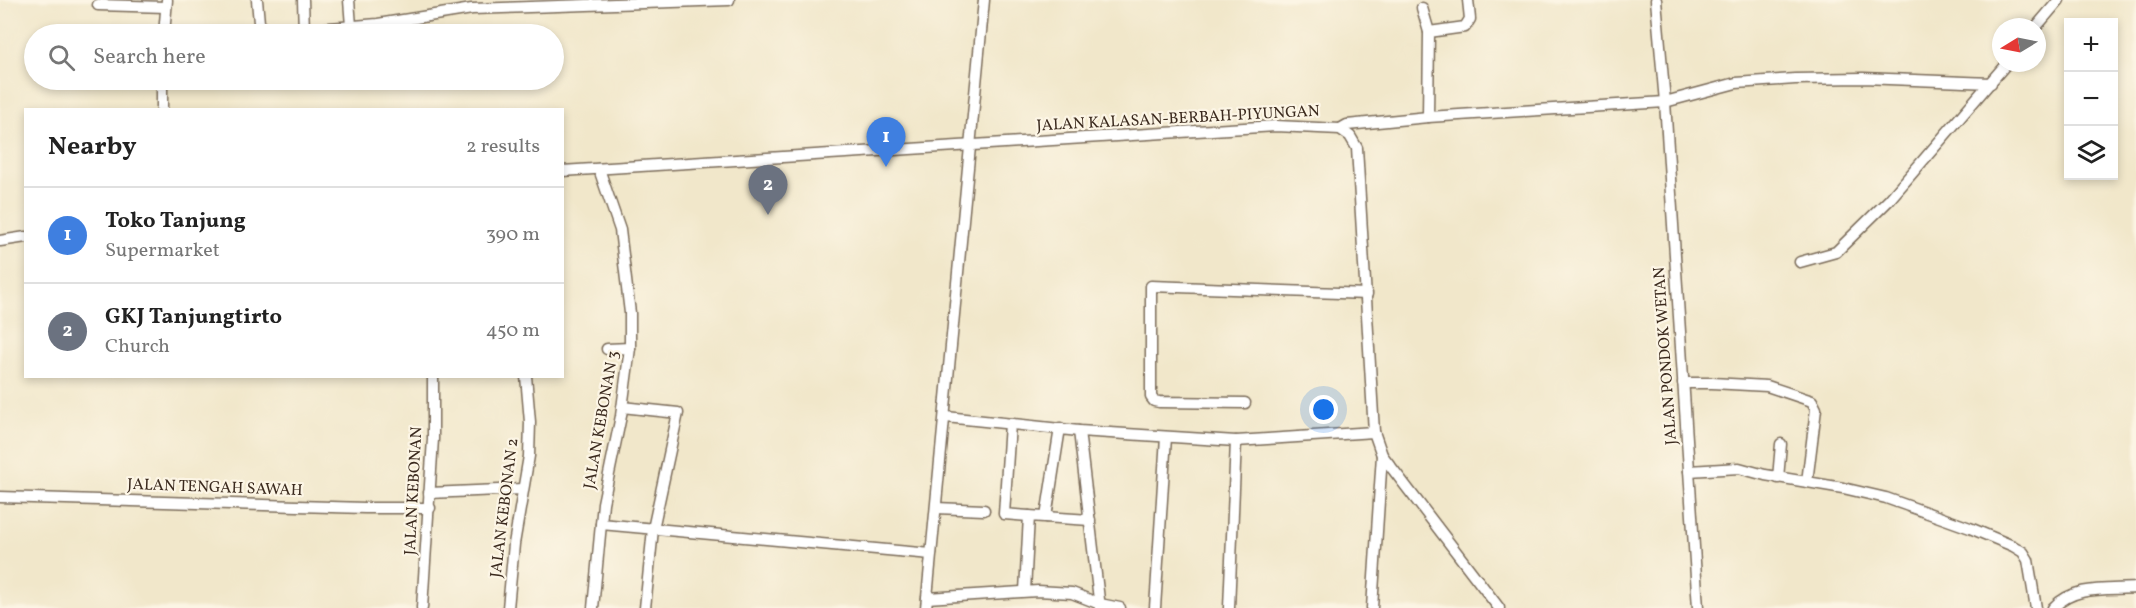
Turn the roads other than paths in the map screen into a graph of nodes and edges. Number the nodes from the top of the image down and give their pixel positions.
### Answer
1 (257, 0) edge
2 (303, 0) edge
3 (350, 0) edge
4 (462, 0) edge
5 (729, 0) edge
6 (984, 0) edge
7 (1468, 0) edge
8 (1656, 0) edge
9 (2059, 0) edge
10 (167, 3) edge
11 (98, 5) dead end
12 (1422, 8) dead end
13 (456, 11) junction
14 (2044, 18) edge
15 (165, 24) edge
16 (258, 24) edge
17 (304, 24) edge
18 (351, 24) edge
19 (365, 24) edge
20 (1429, 32) junction
21 (2000, 72) edge
22 (1991, 83) junction
23 (162, 90) edge
24 (1665, 102) junction
25 (162, 108) edge
26 (1428, 117) junction
27 (1340, 129) junction
28 (969, 145) junction
29 (599, 169) junction
30 (564, 171) edge
31 (24, 237) edge
32 (0, 241) edge
33 (1800, 262) dead end
34 (1367, 294) junction
35 (630, 348) junction
36 (607, 349) dead end
37 (433, 378) edge
38 (526, 378) edge
39 (1683, 383) junction
40 (1245, 403) dead end
41 (622, 407) junction
42 (946, 417) junction
43 (1010, 424) junction
44 (1060, 429) junction
45 (1079, 431) junction
46 (1374, 432) junction
47 (1166, 437) junction
48 (1236, 441) junction
49 (1781, 444) dead end
50 (1382, 455) junction
51 (1689, 471) junction
52 (1398, 476) junction
53 (1778, 478) junction
54 (1381, 480) junction
55 (1808, 482) junction
56 (522, 489) junction
57 (429, 493) junction
58 (0, 497) edge
59 (936, 507) junction
60 (430, 508) junction
61 (984, 510) dead end
62 (1029, 516) junction
63 (1046, 517) junction
64 (1090, 520) junction
65 (601, 524) junction
66 (653, 529) junction
67 (931, 554) junction
68 (2136, 588) edge
69 (1025, 591) junction
70 (926, 603) edge
71 (1100, 606) edge
72 (1495, 606) edge
73 (422, 608) edge
74 (508, 608) edge
75 (593, 608) edge
76 (645, 608) edge
77 (1120, 608) edge
78 (1155, 608) edge
79 (1229, 608) edge
80 (1372, 608) edge
81 (1698, 608) edge
82 (2036, 608) edge
83 (2053, 608) edge

1 - 16 street
2 - 17 street
3 - 18 street
4 - 13 street
5 - 13 street
6 - 28 street
7 - 20 street
8 - 24 street, JALAN PONDOK WETAN
9 - 14 street
10 - 11 street
10 - 15 street
12 - 20 street
13 - 19 street
20 - 26 street
21 - 22 street
22 - 24 street
22 - 33 street
23 - 25 street
24 - 26 street
24 - 39 street, JALAN PONDOK WETAN
26 - 27 street
27 - 28 street, JALAN KALASAN-BERBAH-PIYUNGAN
27 - 34 street, JALAN KALASAN-BERBAH-PIYUNGAN
28 - 29 street, JALAN KALASAN-BERBAH-PIYUNGAN
28 - 42 street
29 - 30 street, JALAN KALASAN-BERBAH-PIYUNGAN
29 - 35 street, JALAN KEBONAN 3
31 - 32 street
34 - 40 street
34 - 46 street, JALAN KALASAN-BERBAH-PIYUNGAN
35 - 36 street
35 - 41 street, JALAN KEBONAN 3
37 - 57 street, JALAN KEBONAN
38 - 56 street, JALAN KEBONAN 2
39 - 51 street, JALAN PONDOK WETAN
39 - 55 street
41 - 65 street, JALAN KEBONAN 3
41 - 66 street
42 - 43 street
42 - 59 street
43 - 44 street
43 - 62 street
44 - 45 street
44 - 63 street
45 - 47 street
45 - 64 street
46 - 48 street
46 - 50 street, JALAN KALASAN-BERBAH-PIYUNGAN
47 - 48 street
47 - 78 street
48 - 79 street
49 - 53 street
50 - 52 street, JALAN KALASAN-BERBAH-PIYUNGAN
50 - 54 street
51 - 53 street
51 - 81 street, JALAN PONDOK WETAN
52 - 54 street
52 - 72 street, JALAN KALASAN-BERBAH-PIYUNGAN
53 - 55 street
54 - 80 street
55 - 82 street
56 - 57 street
56 - 74 street, JALAN KEBONAN 2
57 - 60 street, JALAN KEBONAN
58 - 60 street, JALAN TENGAH SAWAH
59 - 61 street
59 - 67 street
60 - 73 street, JALAN KEBONAN
62 - 63 street
62 - 69 street
63 - 64 street
64 - 71 street
65 - 66 street
65 - 75 street, JALAN KEBONAN 3
66 - 67 street
66 - 76 street
67 - 70 street
68 - 83 street
69 - 70 street
69 - 71 street
71 - 77 street

